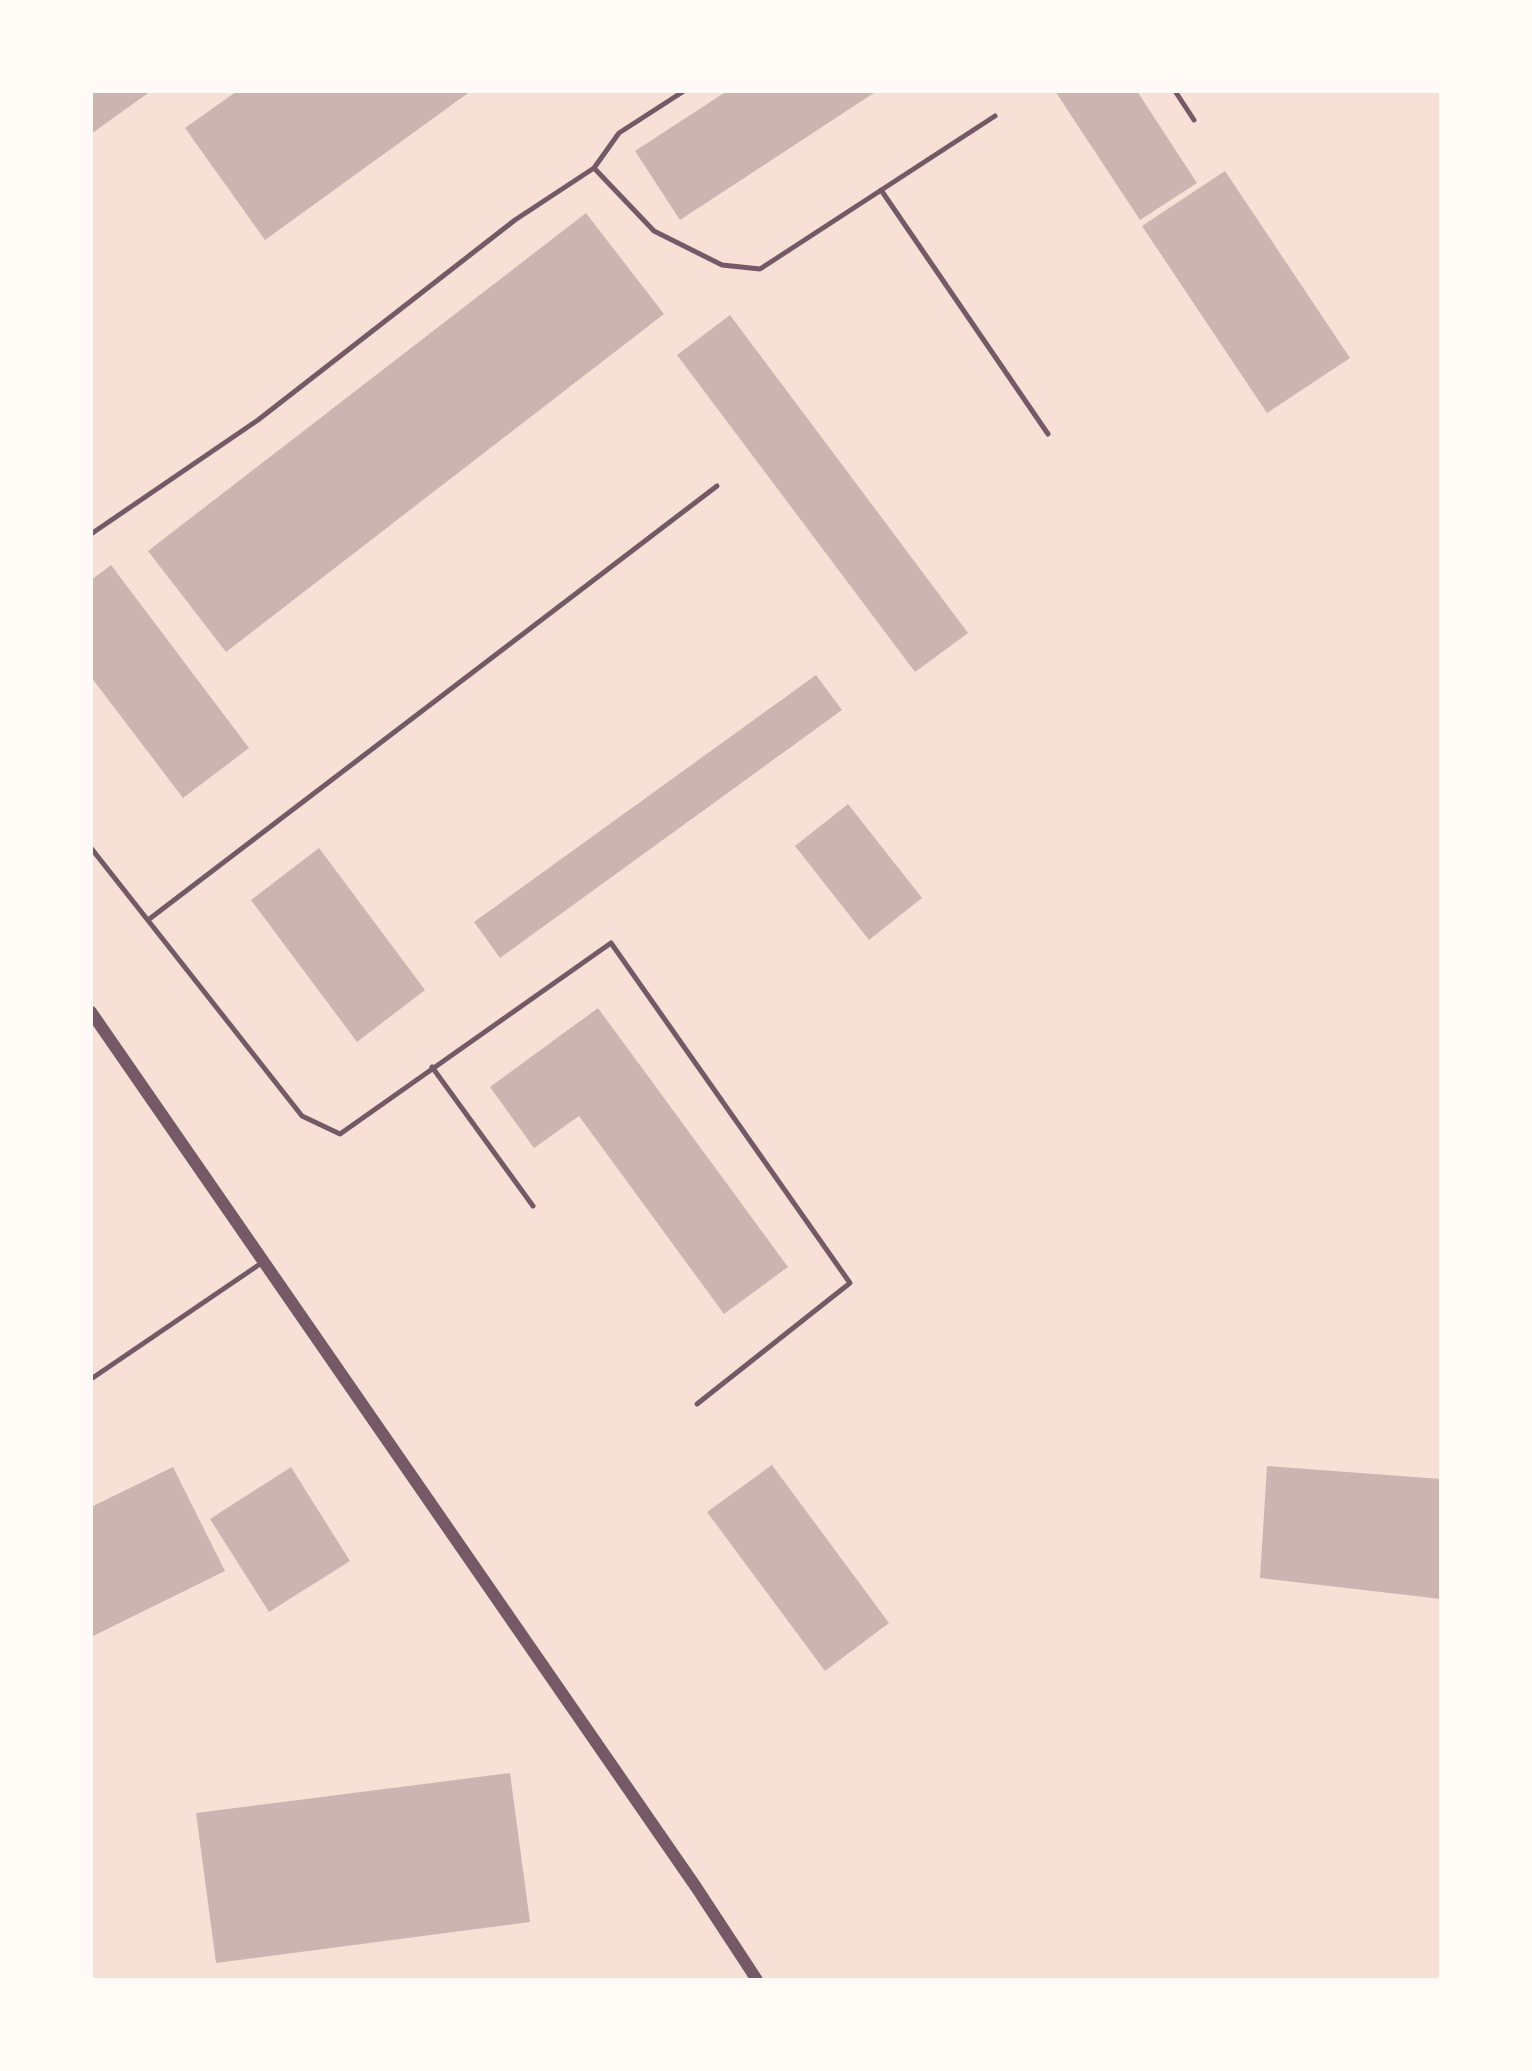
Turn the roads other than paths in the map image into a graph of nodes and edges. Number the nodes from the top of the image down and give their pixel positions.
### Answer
1 (684, 91) edge
2 (1175, 91) edge
3 (995, 116) dead end
4 (1195, 120) dead end
5 (594, 168) junction
6 (881, 190) junction
7 (1048, 434) dead end
8 (717, 486) dead end
9 (91, 534) edge
10 (91, 848) edge
11 (148, 920) junction
12 (91, 1012) edge
13 (432, 1068) junction
14 (533, 1206) dead end
15 (263, 1262) junction
16 (91, 1379) edge
17 (697, 1404) dead end
18 (757, 1980) edge

1 - 5 lane
2 - 4 lane
3 - 6 lane
5 - 6 lane
5 - 9 lane
6 - 7 lane
8 - 11 lane
10 - 11 lane
11 - 13 lane
12 - 15 street
13 - 14 lane
13 - 17 lane
15 - 16 lane
15 - 18 street

